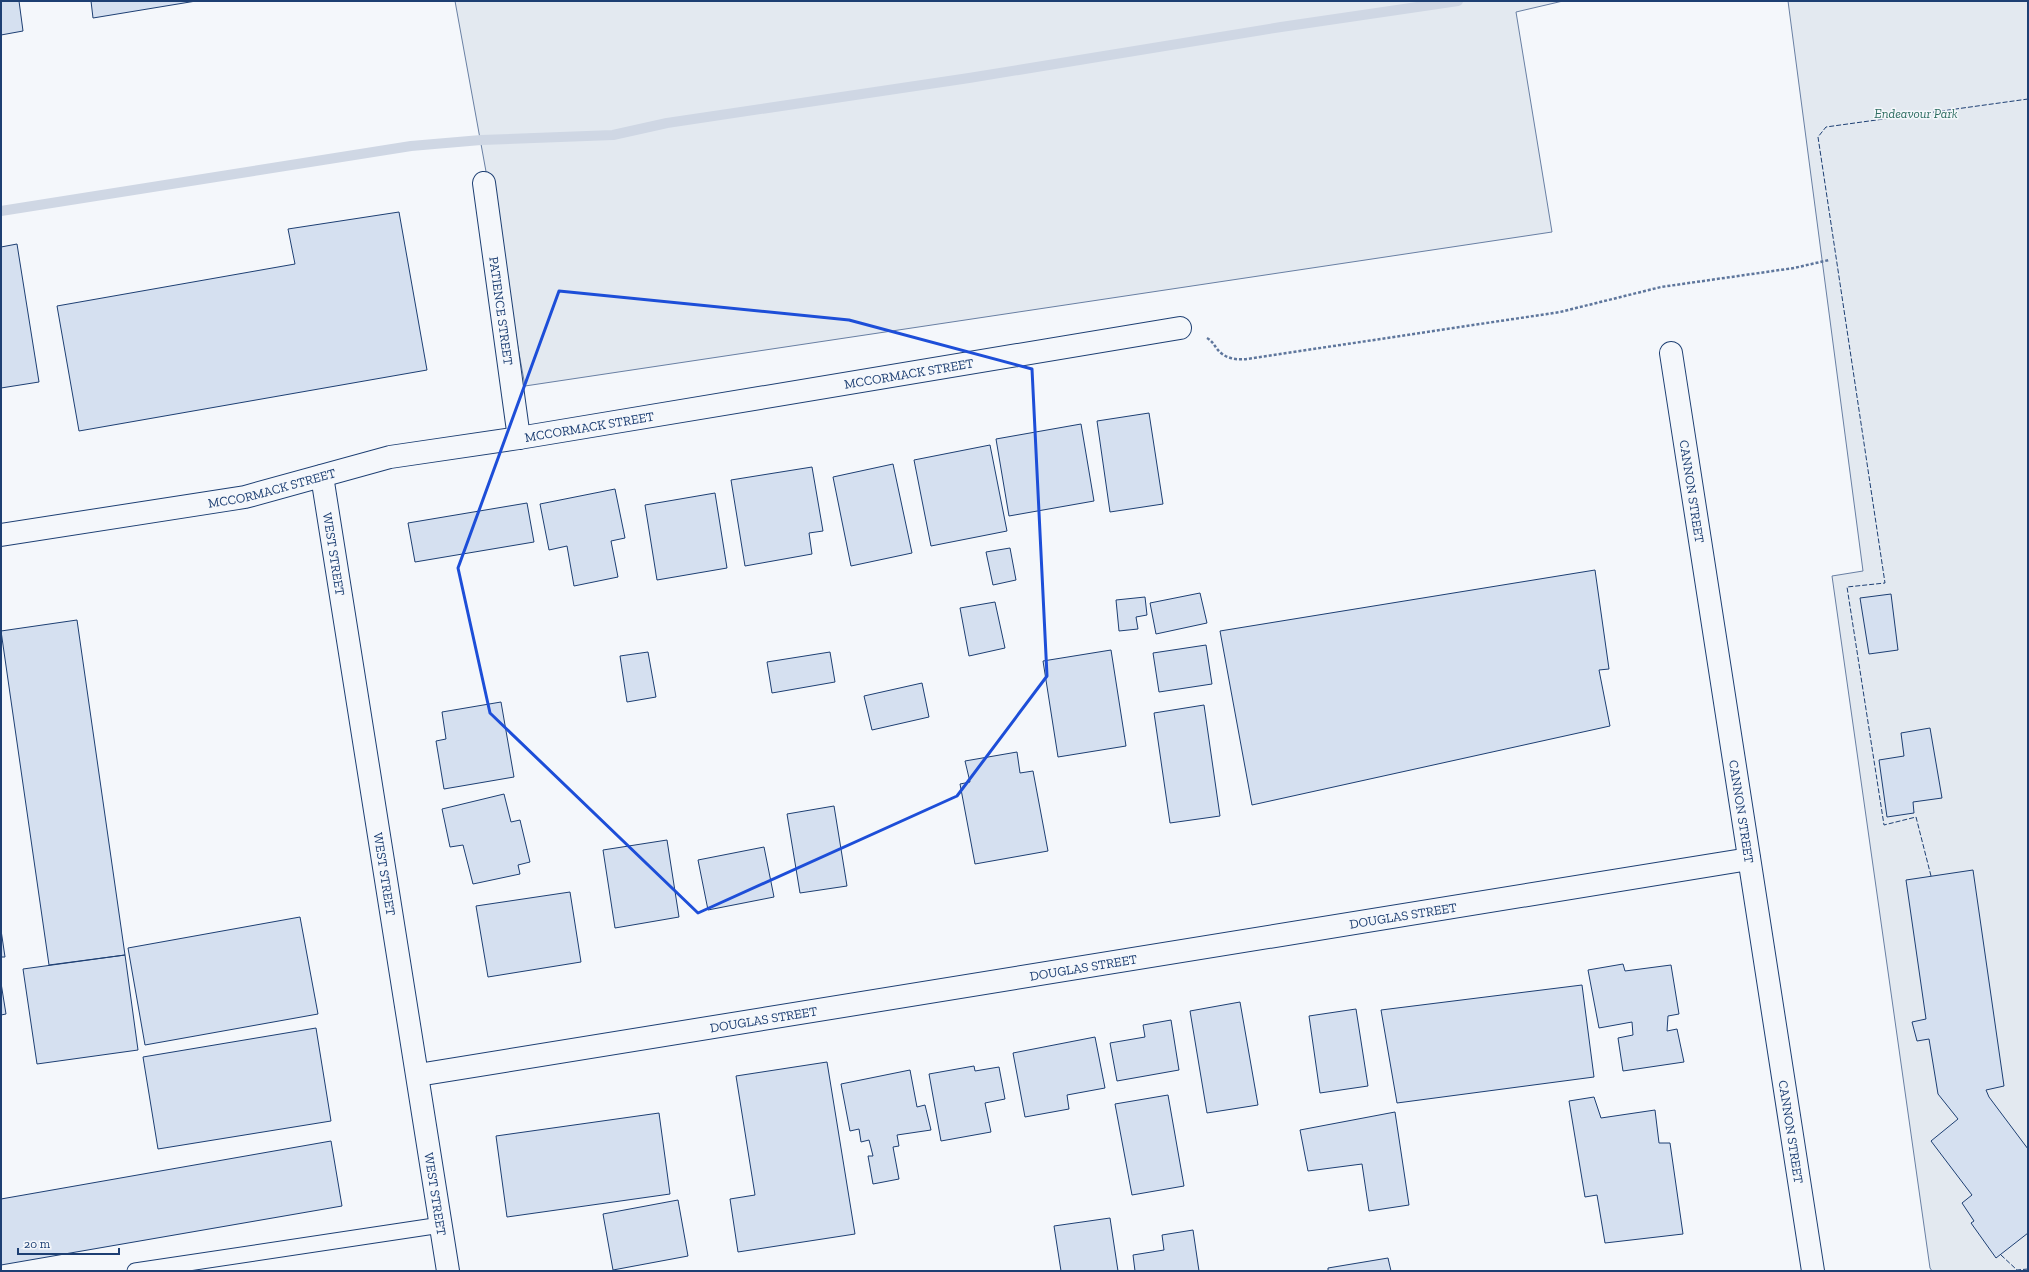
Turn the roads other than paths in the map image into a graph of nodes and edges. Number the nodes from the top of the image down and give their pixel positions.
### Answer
1 (484, 183) dead end
2 (1180, 328) road end
3 (1670, 353) dead end
4 (519, 438) junction
5 (322, 476) junction
6 (1, 535) edge
7 (1749, 859) junction
8 (418, 1075) junction
9 (441, 1225) junction
10 (135, 1271) edge
11 (448, 1271) edge
12 (1813, 1271) edge

1 - 4 street, PATIENCE STREET
2 - 4 street, MCCORMACK STREET
3 - 7 street, CANNON STREET
4 - 5 street, MCCORMACK STREET
5 - 6 street, MCCORMACK STREET
5 - 8 street, WEST STREET
7 - 8 street, DOUGLAS STREET
7 - 12 street, CANNON STREET
8 - 9 street, WEST STREET
9 - 10 lane
9 - 11 street, WEST STREET

